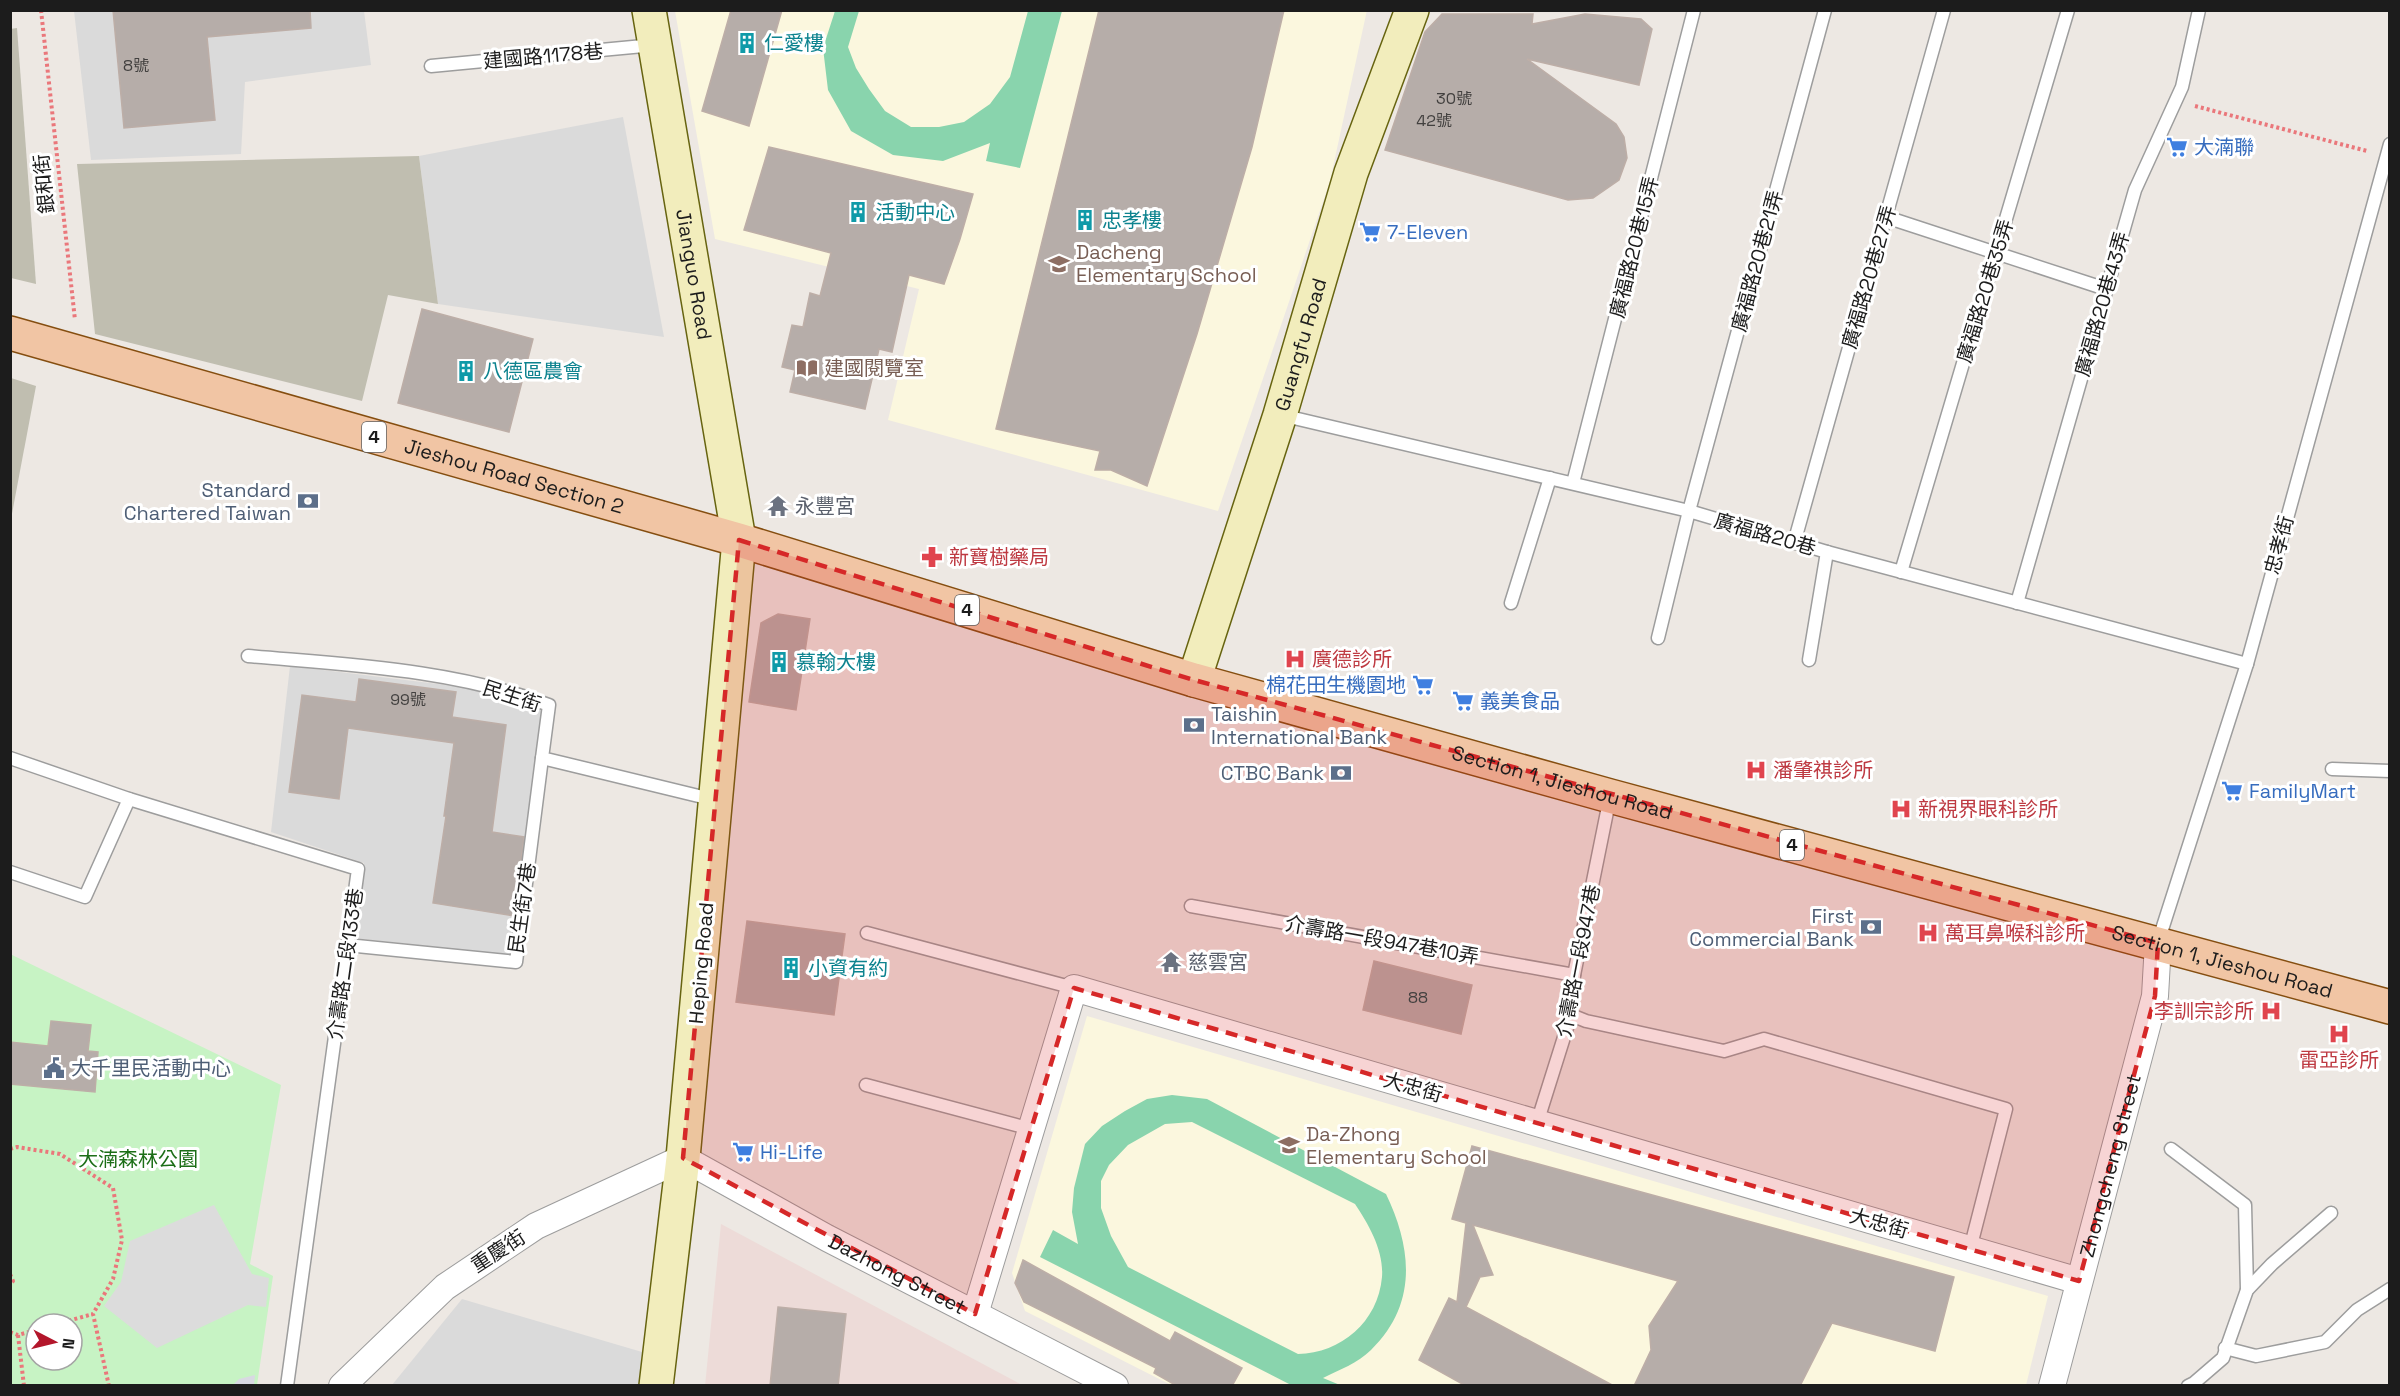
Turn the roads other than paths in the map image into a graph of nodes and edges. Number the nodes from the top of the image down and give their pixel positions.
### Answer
1 (649, 10) edge
2 (1412, 10) edge
3 (1694, 10) edge
4 (1825, 10) edge
5 (1944, 10) edge
6 (2068, 10) edge
7 (2199, 10) edge
8 (655, 45) junction
9 (431, 66) dead end
10 (2388, 150) edge
11 (1886, 218) junction
12 (1996, 252) junction
13 (2106, 289) junction
14 (10, 333) edge
15 (1280, 415) junction
16 (1550, 478) junction
17 (1573, 483) junction
18 (1689, 511) junction
19 (739, 540) junction
20 (1794, 543) junction
21 (1827, 552) junction
22 (1901, 572) junction
23 (1511, 603) dead end
24 (2017, 603) junction
25 (1658, 638) dead end
26 (248, 656) dead end
27 (1809, 660) dead end
28 (2247, 664) junction
29 (1194, 680) junction
30 (10, 758) edge
31 (542, 758) junction
32 (2332, 769) dead end
33 (2390, 771) edge
34 (1610, 796) junction
35 (129, 799) junction
36 (716, 801) junction
37 (10, 872) edge
38 (1191, 906) dead end
39 (867, 933) dead end
40 (2158, 943) junction
41 (347, 945) junction
42 (1574, 975) junction
43 (1074, 988) junction
44 (2390, 1007) edge
45 (1571, 1015) junction
46 (866, 1085) dead end
47 (1537, 1123) junction
48 (1031, 1129) junction
49 (2171, 1149) dead end
50 (683, 1158) junction
51 (2331, 1213) dead end
52 (1970, 1249) junction
53 (2079, 1281) junction
54 (2390, 1289) edge
55 (2247, 1290) junction
56 (975, 1314) junction
57 (2225, 1348) junction
58 (2058, 1384) edge
59 (287, 1386) edge
60 (342, 1386) edge
61 (656, 1386) edge
62 (1115, 1386) edge
63 (2188, 1386) edge

1 - 8 street, Jianguo Road
2 - 15 street, Guangfu Road
3 - 17 lane, 廣福路20巷15弄
4 - 18 lane, 廣福路20巷21弄
5 - 11 lane, 廣福路20巷27弄
6 - 12 lane, 廣福路20巷35弄
7 - 13 lane, 廣福路20巷43弄
8 - 9 lane, 建國路1178巷
8 - 19 street, Jianguo Road
10 - 28 lane, 忠孝街
11 - 12 lane
11 - 20 lane, 廣福路20巷27弄
12 - 13 lane
12 - 22 lane, 廣福路20巷35弄
13 - 24 lane, 廣福路20巷43弄
14 - 19 main road, Jieshou Road Section 2 / 4
15 - 16 lane, 廣福路20巷
15 - 29 street, Guangfu Road
16 - 17 lane, 廣福路20巷
16 - 23 lane
17 - 18 lane, 廣福路20巷
18 - 20 lane, 廣福路20巷
18 - 25 lane, 廣福路20巷21弄
19 - 29 main road, Section 1, Jieshou Road / 4
19 - 36 street, Heping Road
20 - 21 lane, 廣福路20巷
21 - 22 lane, 廣福路20巷
21 - 27 lane
22 - 24 lane, 廣福路20巷
24 - 28 lane, 廣福路20巷
26 - 31 lane, 民生街
28 - 40 lane, 忠孝街
29 - 34 main road, Section 1, Jieshou Road / 4
30 - 35 lane, 介壽路二段133巷
31 - 36 lane
31 - 41 lane, 民生街7巷
32 - 33 lane
34 - 40 main road, Section 1, Jieshou Road / 4
34 - 42 lane, 介壽路一段947巷
35 - 37 lane
35 - 41 lane, 介壽路二段133巷
36 - 50 street, Heping Road
38 - 42 lane, 介壽路一段947巷10弄
39 - 43 lane
40 - 44 main road, Section 1, Jieshou Road / 4
40 - 53 street, Zhongcheng Street
41 - 59 lane, 介壽路二段133巷
42 - 45 lane, 介壽路一段947巷
43 - 47 street, 大忠街
43 - 48 street
45 - 47 lane, 介壽路一段947巷
45 - 52 lane
46 - 48 lane
47 - 52 street, 大忠街
48 - 56 street
49 - 55 lane
50 - 56 street, Dazhong Street
50 - 60 street, 重慶街
50 - 61 street, Heping Road
51 - 55 lane
52 - 53 street, 大忠街
53 - 58 street, Zhongcheng Street
54 - 57 lane
55 - 57 lane
56 - 62 street, Dazhong Street
57 - 63 lane

